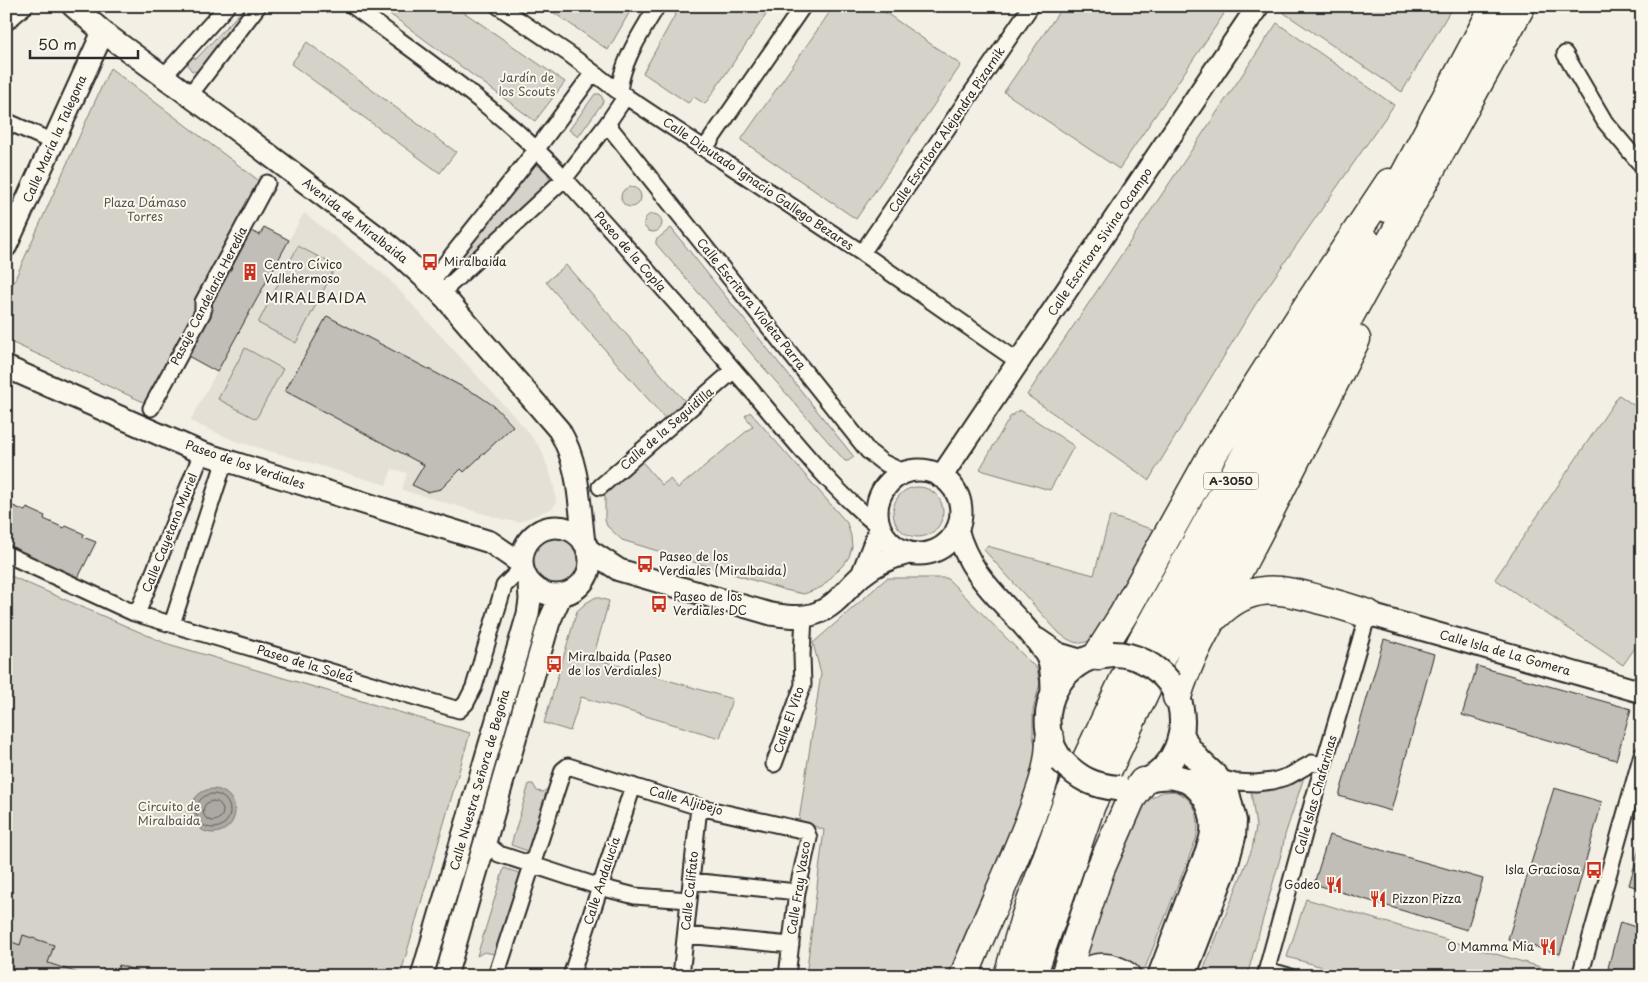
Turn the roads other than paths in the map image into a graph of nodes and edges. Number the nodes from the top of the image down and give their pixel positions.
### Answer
1 (25, 6) edge
2 (72, 6) edge
3 (227, 6) edge
4 (258, 6) edge
5 (353, 6) edge
6 (498, 6) edge
7 (657, 6) edge
8 (803, 6) edge
9 (1031, 6) edge
10 (1258, 6) edge
11 (1495, 6) edge
12 (1521, 6) edge
13 (6, 24) edge
14 (103, 32) junction
15 (1565, 54) dead end
16 (593, 73) junction
17 (163, 77) junction
18 (622, 94) junction
19 (189, 96) junction
20 (1454, 103) junction
21 (6, 121) edge
22 (607, 124) junction
23 (54, 142) junction
24 (705, 148) junction
25 (536, 150) junction
26 (1642, 166) edge
27 (565, 178) junction
28 (267, 183) dead end
29 (6, 246) edge
30 (862, 253) junction
31 (435, 288) junction
32 (1019, 362) junction
33 (6, 367) edge
34 (734, 370) junction
35 (151, 408) dead end
36 (202, 453) junction
37 (225, 460) junction
38 (905, 472) junction
39 (941, 477) junction
40 (600, 487) dead end
41 (578, 488) junction
42 (880, 528) junction
43 (957, 529) junction
44 (544, 531) junction
45 (490, 542) junction
46 (586, 546) junction
47 (919, 553) junction
48 (6, 554) edge
49 (619, 570) junction
50 (974, 570) junction
51 (524, 572) junction
52 (862, 575) junction
53 (586, 577) junction
54 (561, 595) junction
55 (138, 614) junction
56 (1368, 614) junction
57 (804, 616) junction
58 (1213, 620) junction
59 (172, 624) junction
60 (1031, 634) junction
61 (1098, 657) junction
62 (1174, 690) junction
63 (1052, 692) junction
64 (1642, 692) edge
65 (1181, 733) junction
66 (1056, 750) junction
67 (1642, 754) edge
68 (774, 764) dead end
69 (1324, 765) junction
70 (1216, 777) junction
71 (1138, 783) junction
72 (633, 786) junction
73 (699, 807) junction
74 (806, 831) joint
75 (485, 843) junction
76 (1013, 862) junction
77 (532, 865) junction
78 (691, 881) junction
79 (600, 887) junction
80 (797, 892) junction
81 (689, 900) junction
82 (686, 935) junction
83 (791, 945) junction
84 (1266, 973) edge
85 (422, 976) edge
86 (446, 976) edge
87 (496, 976) edge
88 (571, 976) edge
89 (681, 976) edge
90 (787, 976) edge
91 (964, 976) edge
92 (980, 976) edge
93 (1008, 976) edge
94 (1032, 976) edge
95 (1065, 976) edge
96 (1080, 976) edge
97 (1126, 976) edge
98 (1160, 976) edge
99 (1183, 976) edge
100 (1288, 976) edge
101 (1580, 976) edge

1 - 13 street
2 - 14 street, Avenida de Miralbaida
3 - 17 street
4 - 19 street
5 - 25 street, Paseo de la Copla
6 - 16 street, Calle Diputado Ignacio Gallego Bezares
7 - 18 street
8 - 24 street
9 - 30 street, Calle Escritora Alejandra Pizarnik
10 - 32 street, Calle Escritora Sivina Ocampo
11 - 20 highway, A-3050
12 - 20 highway, A-3050
14 - 17 street, Avenida de Miralbaida
14 - 23 street, Calle María la Talegona
15 - 26 street
16 - 18 street, Calle Diputado Ignacio Gallego Bezares
16 - 25 street
17 - 19 street, Avenida de Miralbaida
18 - 22 street
18 - 24 street, Calle Diputado Ignacio Gallego Bezares
19 - 31 street, Avenida de Miralbaida
20 - 58 highway
20 - 61 highway
20 - 93 highway, A-3050
20 - 94 highway, A-3050
21 - 23 street
22 - 27 street
22 - 38 street, Calle Escritora Violeta Parra
23 - 29 street, Calle María la Talegona
24 - 30 street, Calle Diputado Ignacio Gallego Bezares
25 - 27 street, Paseo de la Copla
25 - 31 street
27 - 31 street
27 - 34 street, Paseo de la Copla
28 - 35 street, Pasaje Candelaria Heredia
30 - 32 street, Calle Diputado Ignacio Gallego Bezares
31 - 41 street, Avenida de Miralbaida
32 - 39 street, Calle Escritora Sivina Ocampo
33 - 36 street, Paseo de los Verdiales
34 - 40 street, Calle de la Seguidilla
34 - 42 street, Paseo de la Copla
36 - 37 street, Paseo de los Verdiales
36 - 55 street, Calle Cayetano Muriel
37 - 45 street, Paseo de los Verdiales
37 - 59 street
38 - 39 street
38 - 42 street
39 - 43 street
41 - 44 street
41 - 46 street, Avenida de Miralbaida
42 - 47 street
42 - 52 street
43 - 47 street
43 - 50 street
44 - 45 street, Paseo de los Verdiales
44 - 46 street
44 - 51 street
45 - 51 street, Paseo de los Verdiales
46 - 49 street
46 - 53 street
47 - 50 street
47 - 52 street
48 - 55 street, Paseo de la Soleá
49 - 53 street
49 - 57 street
50 - 60 street
51 - 54 street
51 - 59 street, Paseo de la Soleá
51 - 85 street, Calle Nuestra Señora de Begoña
52 - 57 street
53 - 54 street
54 - 75 street, Calle Nuestra Señora de Begoña
55 - 59 street, Paseo de la Soleá
56 - 58 highway
56 - 64 street, Calle Isla de La Gomera
56 - 69 street, Calle Islas Chafarinas
57 - 68 street, Calle El Vito
58 - 62 highway
60 - 61 street
60 - 63 street
61 - 62 main road, bridge
61 - 63 main road
62 - 65 main road
63 - 66 main road
65 - 70 main road
65 - 71 main road
66 - 71 main road, bridge
66 - 76 highway
67 - 101 street
69 - 70 street
69 - 84 street, Calle Islas Chafarinas
70 - 99 main road
71 - 95 highway
71 - 98 main road
72 - 73 street, Calle Aljibejo
72 - 77 street, Calle Aljibejo
72 - 79 street, Calle Andalucía
73 - 74 street, Calle Aljibejo
73 - 78 street, Calle Califato
74 - 80 street, Calle Fray Vasco
75 - 77 street
75 - 86 street, Calle Nuestra Señora de Begoña
76 - 91 highway
76 - 92 highway
77 - 79 street
77 - 87 street
78 - 80 street
78 - 81 street, Calle Califato
79 - 81 street
79 - 88 street, Calle Andalucía
80 - 83 street, Calle Fray Vasco
81 - 82 street, Calle Califato
82 - 83 street
82 - 89 street, Calle Califato
83 - 90 street, Calle Fray Vasco
84 - 100 street
96 - 97 highway

